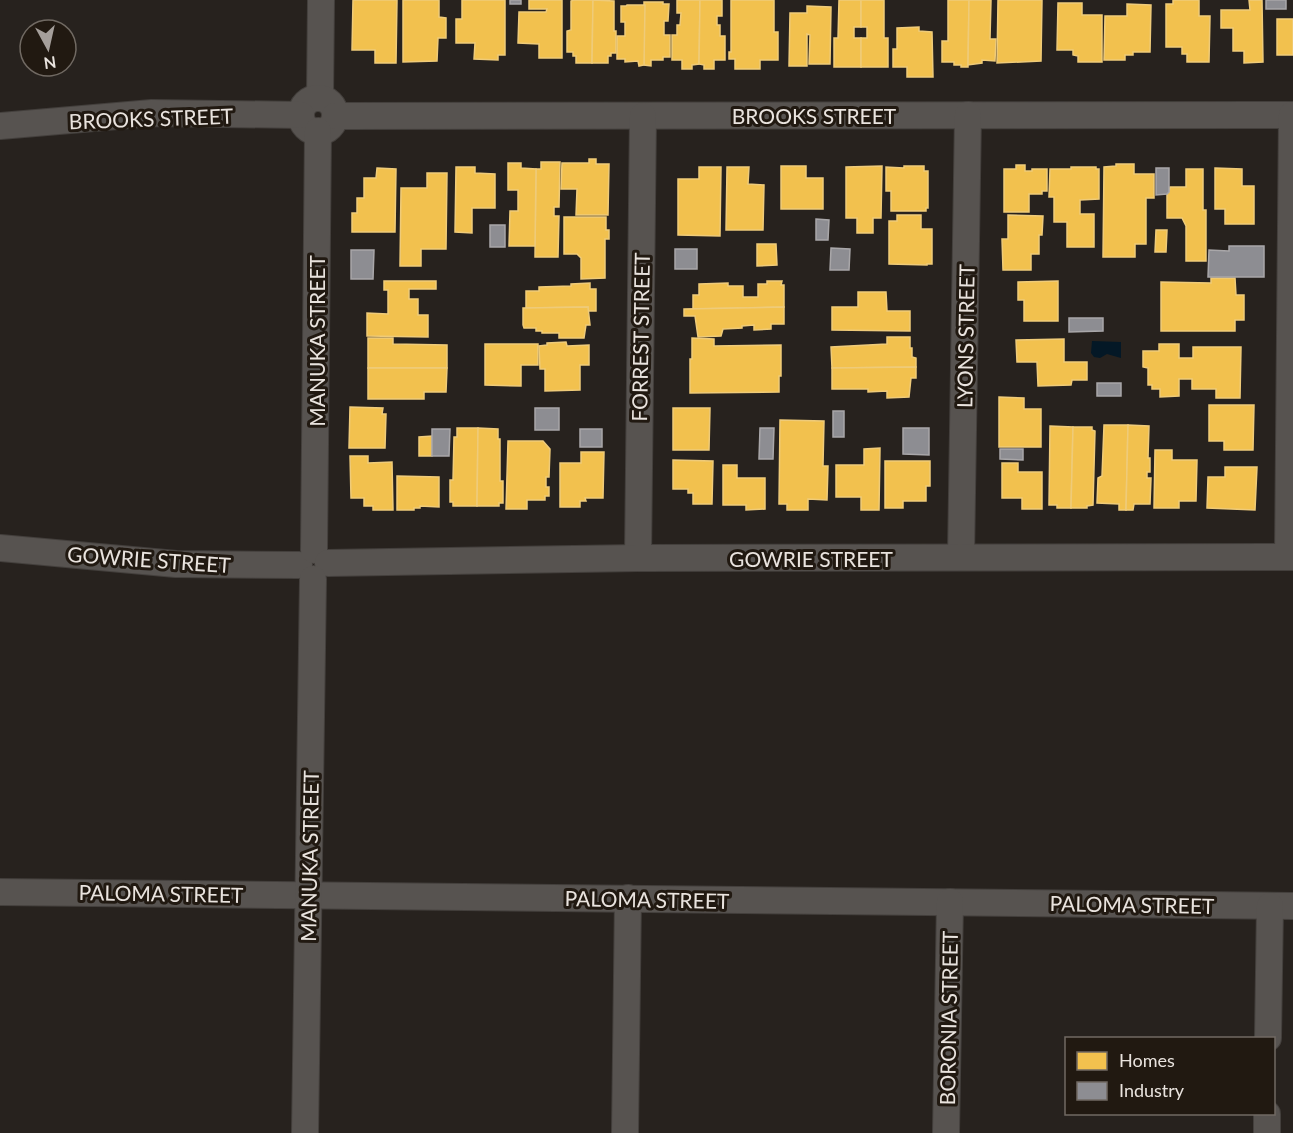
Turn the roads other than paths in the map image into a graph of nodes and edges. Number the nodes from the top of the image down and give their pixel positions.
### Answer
1 (321, 0) edge
2 (319, 115) junction
3 (968, 115) junction
4 (1293, 115) edge
5 (643, 116) junction
6 (0, 126) edge
7 (0, 548) edge
8 (962, 557) junction
9 (1291, 557) edge
10 (638, 558) junction
11 (313, 564) junction
12 (0, 892) edge
13 (308, 894) junction
14 (628, 898) junction
15 (950, 902) junction
16 (1281, 906) edge
17 (1268, 1037) edge
18 (1267, 1115) edge
19 (305, 1133) edge
20 (625, 1133) edge
21 (946, 1133) edge
22 (1267, 1133) edge

1 - 2 street, MANUKA STREET
2 - 5 street, BROOKS STREET
2 - 6 street, BROOKS STREET
2 - 11 street, MANUKA STREET
3 - 4 street, BROOKS STREET
3 - 5 street, BROOKS STREET
3 - 8 street, LYONS STREET
4 - 9 street
5 - 10 street, FORREST STREET
7 - 11 street, GOWRIE STREET
8 - 9 street, GOWRIE STREET
8 - 10 street, GOWRIE STREET
10 - 11 street, GOWRIE STREET
11 - 13 street, MANUKA STREET
12 - 13 street, PALOMA STREET
13 - 14 street, PALOMA STREET
13 - 19 street, MANUKA STREET
14 - 15 street, PALOMA STREET
14 - 20 street
15 - 16 street, PALOMA STREET
15 - 21 street, BORONIA STREET
16 - 17 street
18 - 22 street

